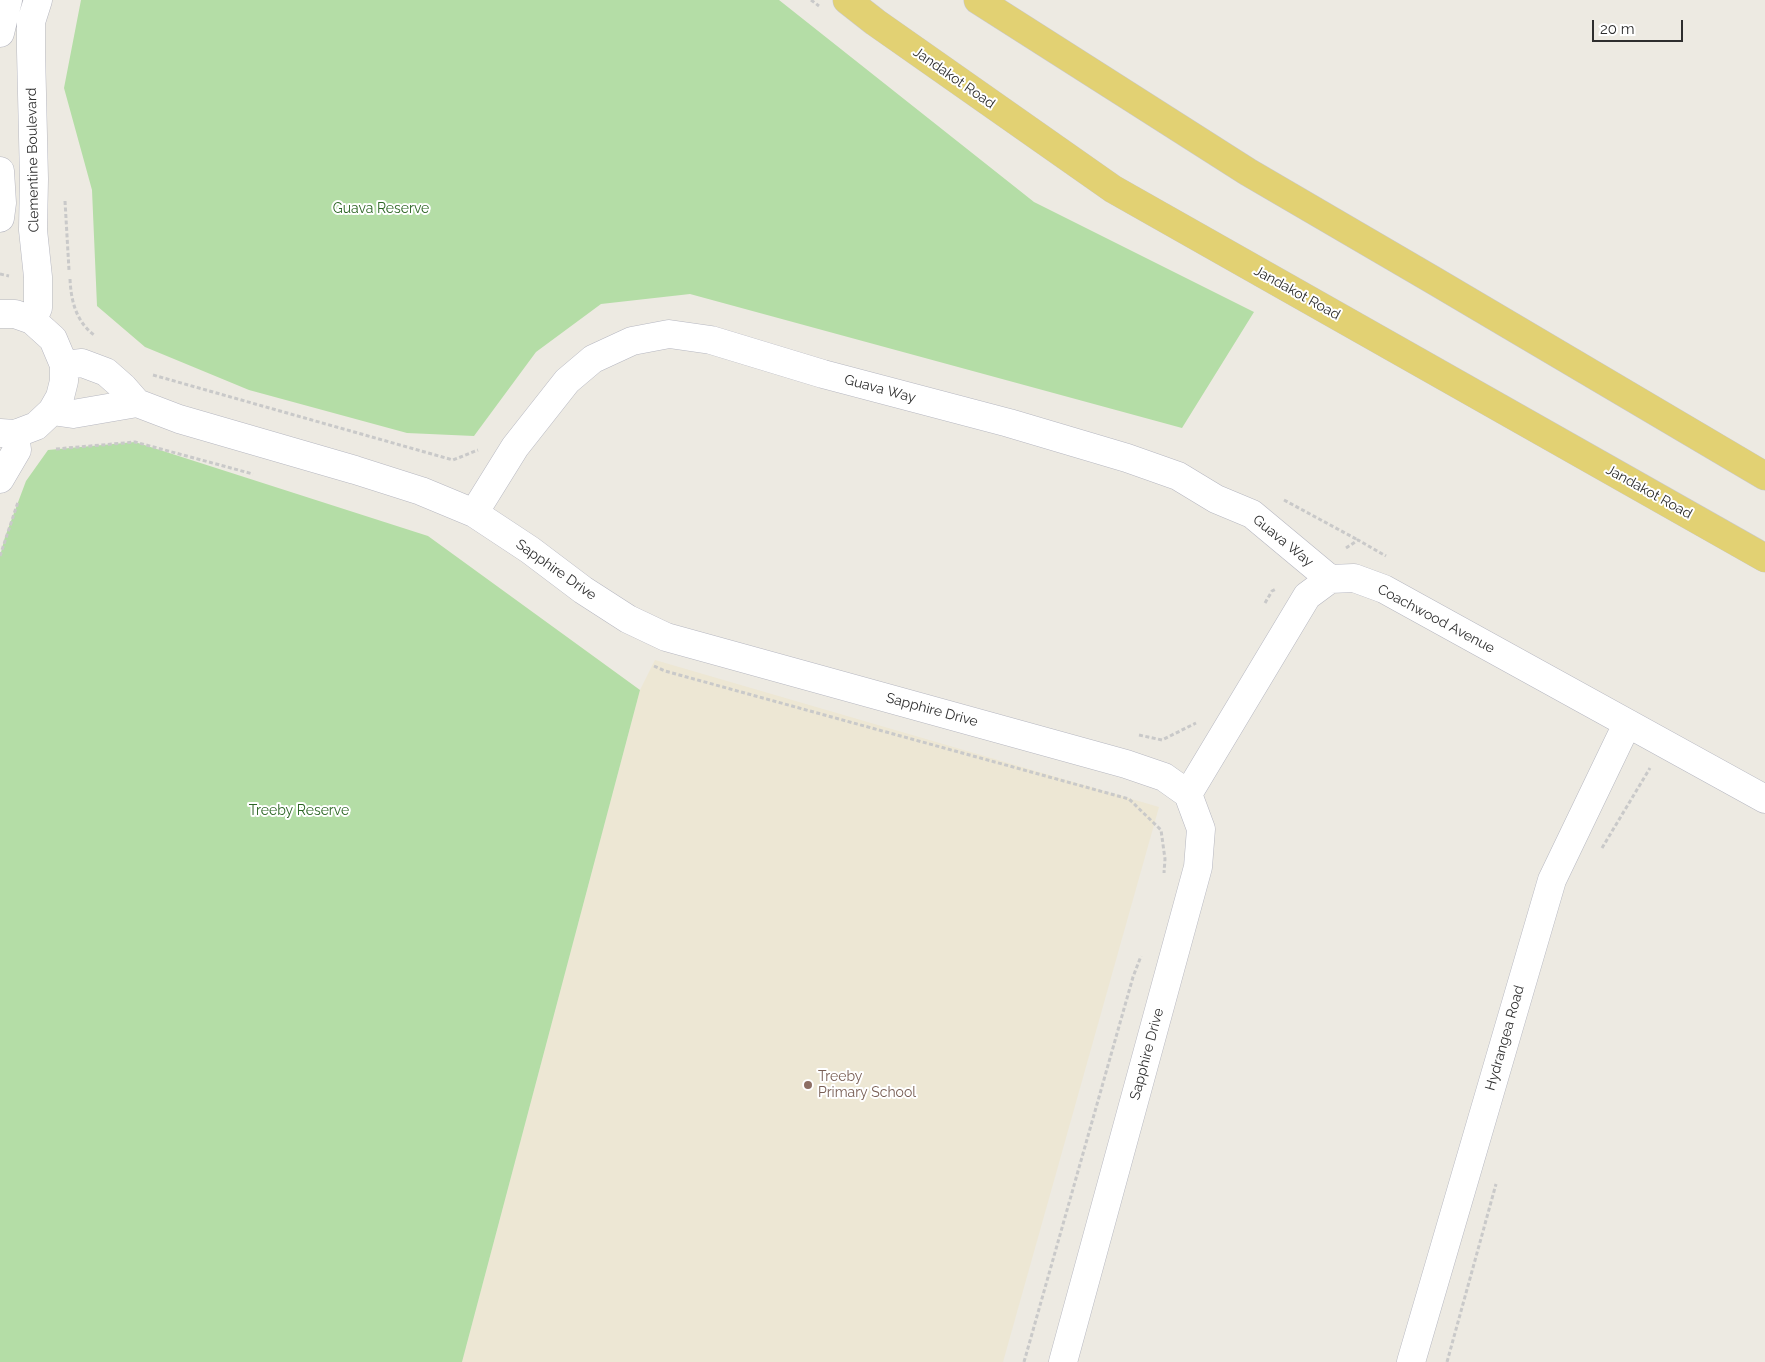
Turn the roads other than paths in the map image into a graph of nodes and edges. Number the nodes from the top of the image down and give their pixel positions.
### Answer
1 (8, 0) edge
2 (38, 0) edge
3 (846, 0) edge
4 (978, 0) edge
5 (0, 33) edge
6 (0, 50) edge
7 (31, 51) junction
8 (0, 171) edge
9 (0, 218) edge
10 (0, 314) edge
11 (32, 320) junction
12 (64, 365) junction
13 (137, 403) junction
14 (52, 411) junction
15 (8, 433) edge
16 (1765, 476) edge
17 (0, 478) edge
18 (474, 513) junction
19 (1765, 558) edge
20 (1322, 572) junction
21 (1627, 724) junction
22 (1188, 794) junction
23 (1765, 799) edge
24 (1063, 1362) edge
25 (1411, 1362) edge

1 - 5 street
2 - 7 street, Clementine Boulevard
3 - 19 main road, Jandakot Road
4 - 16 main road
6 - 7 street
7 - 11 street, Clementine Boulevard
8 - 9 street
10 - 11 street
11 - 12 street
12 - 13 street, Sapphire Drive
12 - 14 street
13 - 14 street
13 - 18 street, Sapphire Drive
14 - 15 street
15 - 17 street
18 - 20 street, Guava Way
18 - 22 street, Sapphire Drive
20 - 21 street, Coachwood Avenue
20 - 22 street
21 - 23 street, Coachwood Avenue
21 - 25 street, Hydrangea Road
22 - 24 street, Sapphire Drive

